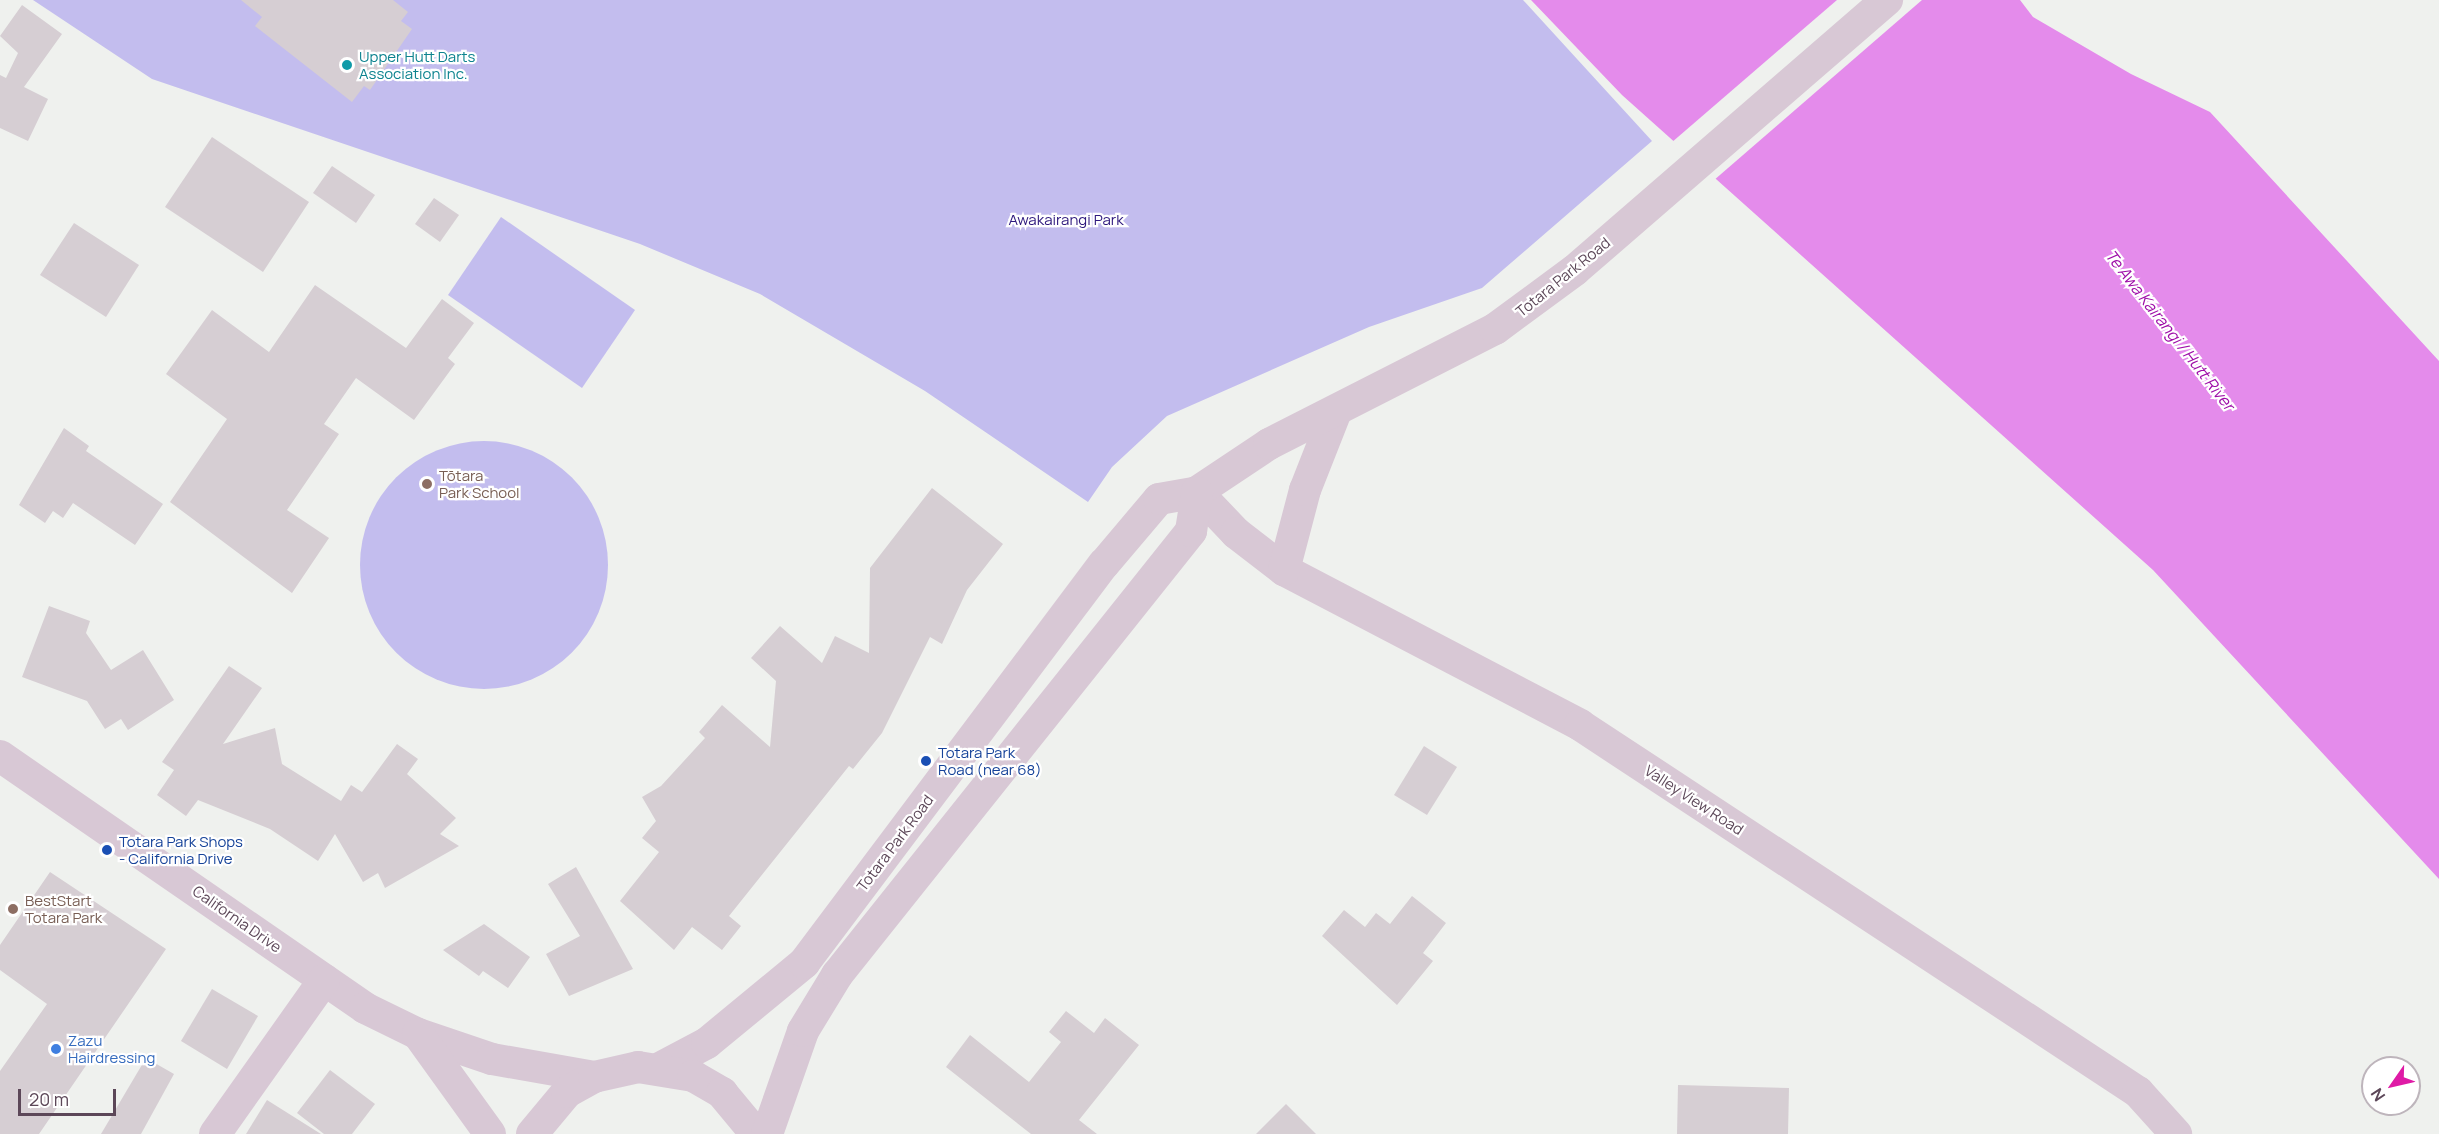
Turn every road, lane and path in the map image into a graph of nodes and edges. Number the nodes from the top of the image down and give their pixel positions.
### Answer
1 (1887, 0) edge
2 (1335, 414) junction
3 (1197, 492) junction
4 (1284, 570) junction
5 (0, 756) edge
6 (324, 980) junction
7 (418, 1034) junction
8 (660, 1068) junction
9 (594, 1077) junction
10 (215, 1134) edge
11 (490, 1134) edge
12 (532, 1134) edge
13 (756, 1134) edge
14 (767, 1134) edge
15 (2176, 1134) edge

1 - 2 street, Totara Park Road
2 - 3 street, Totara Park Road
2 - 4 street
3 - 4 street, Valley View Road
3 - 8 street, Totara Park Road
3 - 14 street
4 - 15 street, Valley View Road
5 - 6 street, California Drive
6 - 7 street, California Drive
6 - 10 street
7 - 9 street, California Drive
7 - 11 street, California Drive
8 - 9 street
8 - 13 street
9 - 12 street

